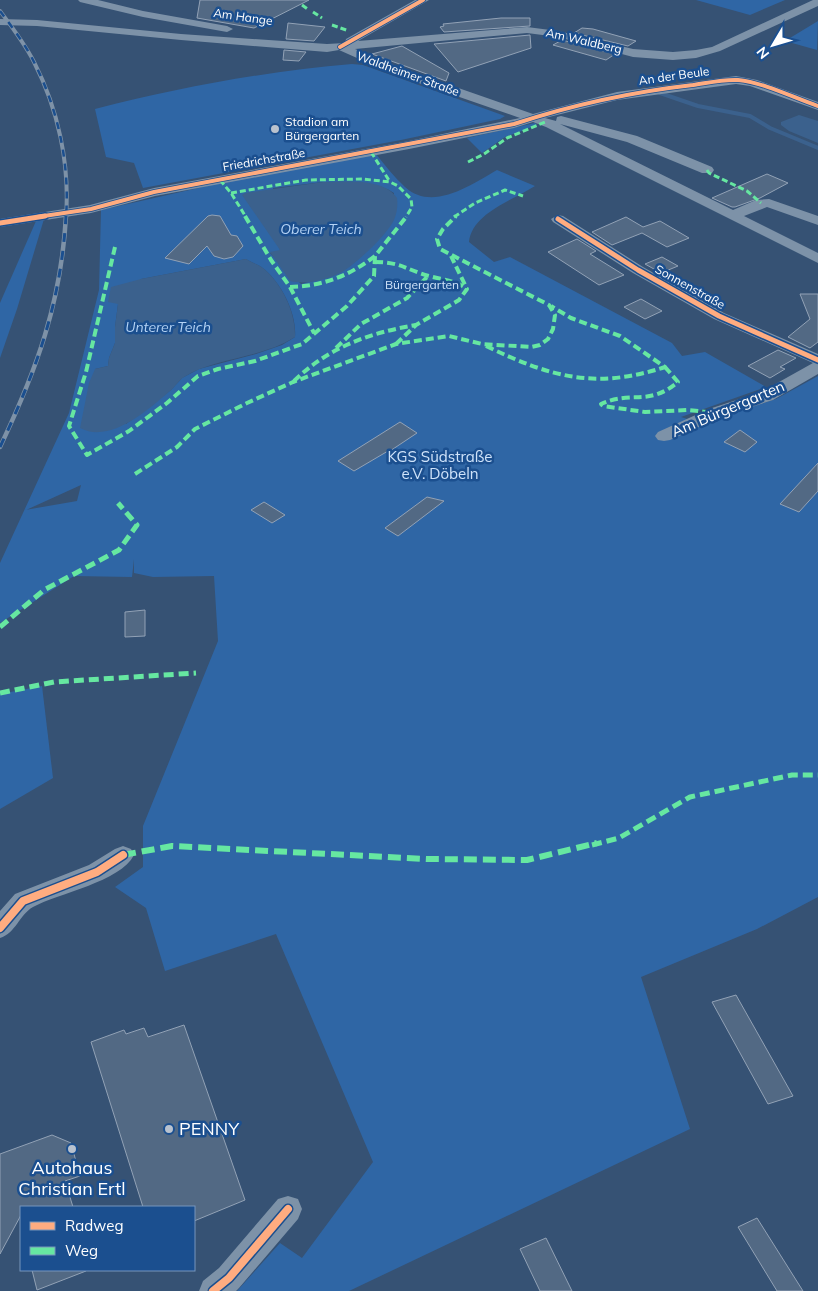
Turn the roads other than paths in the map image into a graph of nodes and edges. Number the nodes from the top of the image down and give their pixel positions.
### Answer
1 (103, 0) edge
2 (423, 0) edge
3 (87, 1) edge
4 (818, 2) edge
5 (0, 22) edge
6 (340, 47) junction
7 (818, 106) edge
8 (536, 116) junction
9 (707, 170) dead end
10 (732, 216) junction
11 (558, 219) dead end
12 (818, 221) edge
13 (0, 223) edge
14 (818, 259) edge
15 (818, 360) edge
16 (818, 367) edge
17 (664, 436) dead end
18 (123, 855) dead end
19 (0, 928) edge
20 (288, 1209) dead end
21 (213, 1291) edge

1 - 3 street
2 - 6 street
3 - 6 street, Am Hange
4 - 6 street, Am Waldberg
5 - 6 street, Waldheimer Straße
6 - 8 street, Waldheimer Straße
7 - 8 street, An der Beule
8 - 9 street, Waldheimer Straße
8 - 10 street, Waldheimer Straße
8 - 13 street, Friedrichstraße
10 - 12 street
10 - 14 street, Waldheimer Straße
11 - 15 street, Sonnenstraße
16 - 17 street, Am Bürgergarten
18 - 19 street
20 - 21 street

